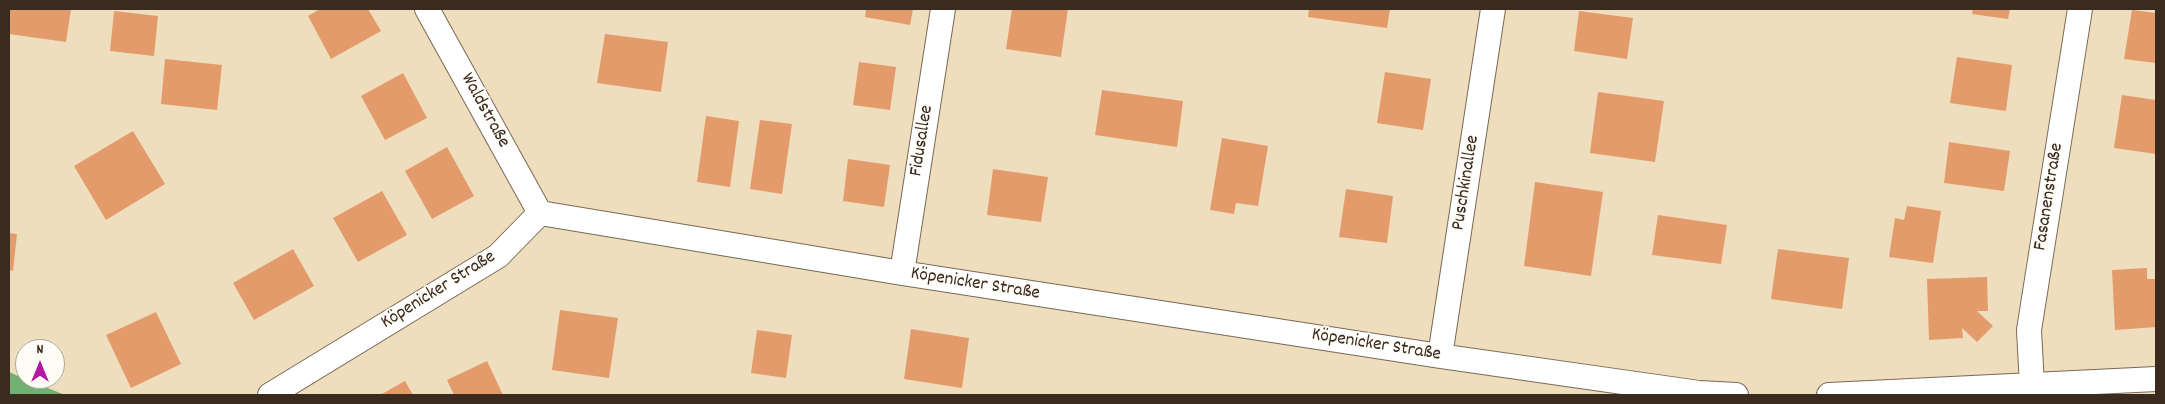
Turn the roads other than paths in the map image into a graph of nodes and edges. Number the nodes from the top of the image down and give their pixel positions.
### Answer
1 (427, 9) edge
2 (943, 9) edge
3 (1493, 9) edge
4 (2080, 9) edge
5 (540, 213) junction
6 (902, 273) junction
7 (1440, 356) junction
8 (2156, 378) edge
9 (2032, 386) junction
10 (270, 395) edge
11 (1736, 395) edge
12 (1829, 395) edge

1 - 5 street, Waldstraße
2 - 6 street, Fidusallee
3 - 7 street, Puschkinallee
4 - 9 street, Fasanenstraße
5 - 6 street, Köpenicker Straße
5 - 10 street, Köpenicker Straße
6 - 7 street, Köpenicker Straße
7 - 11 street, Köpenicker Straße
8 - 9 street
9 - 12 street

